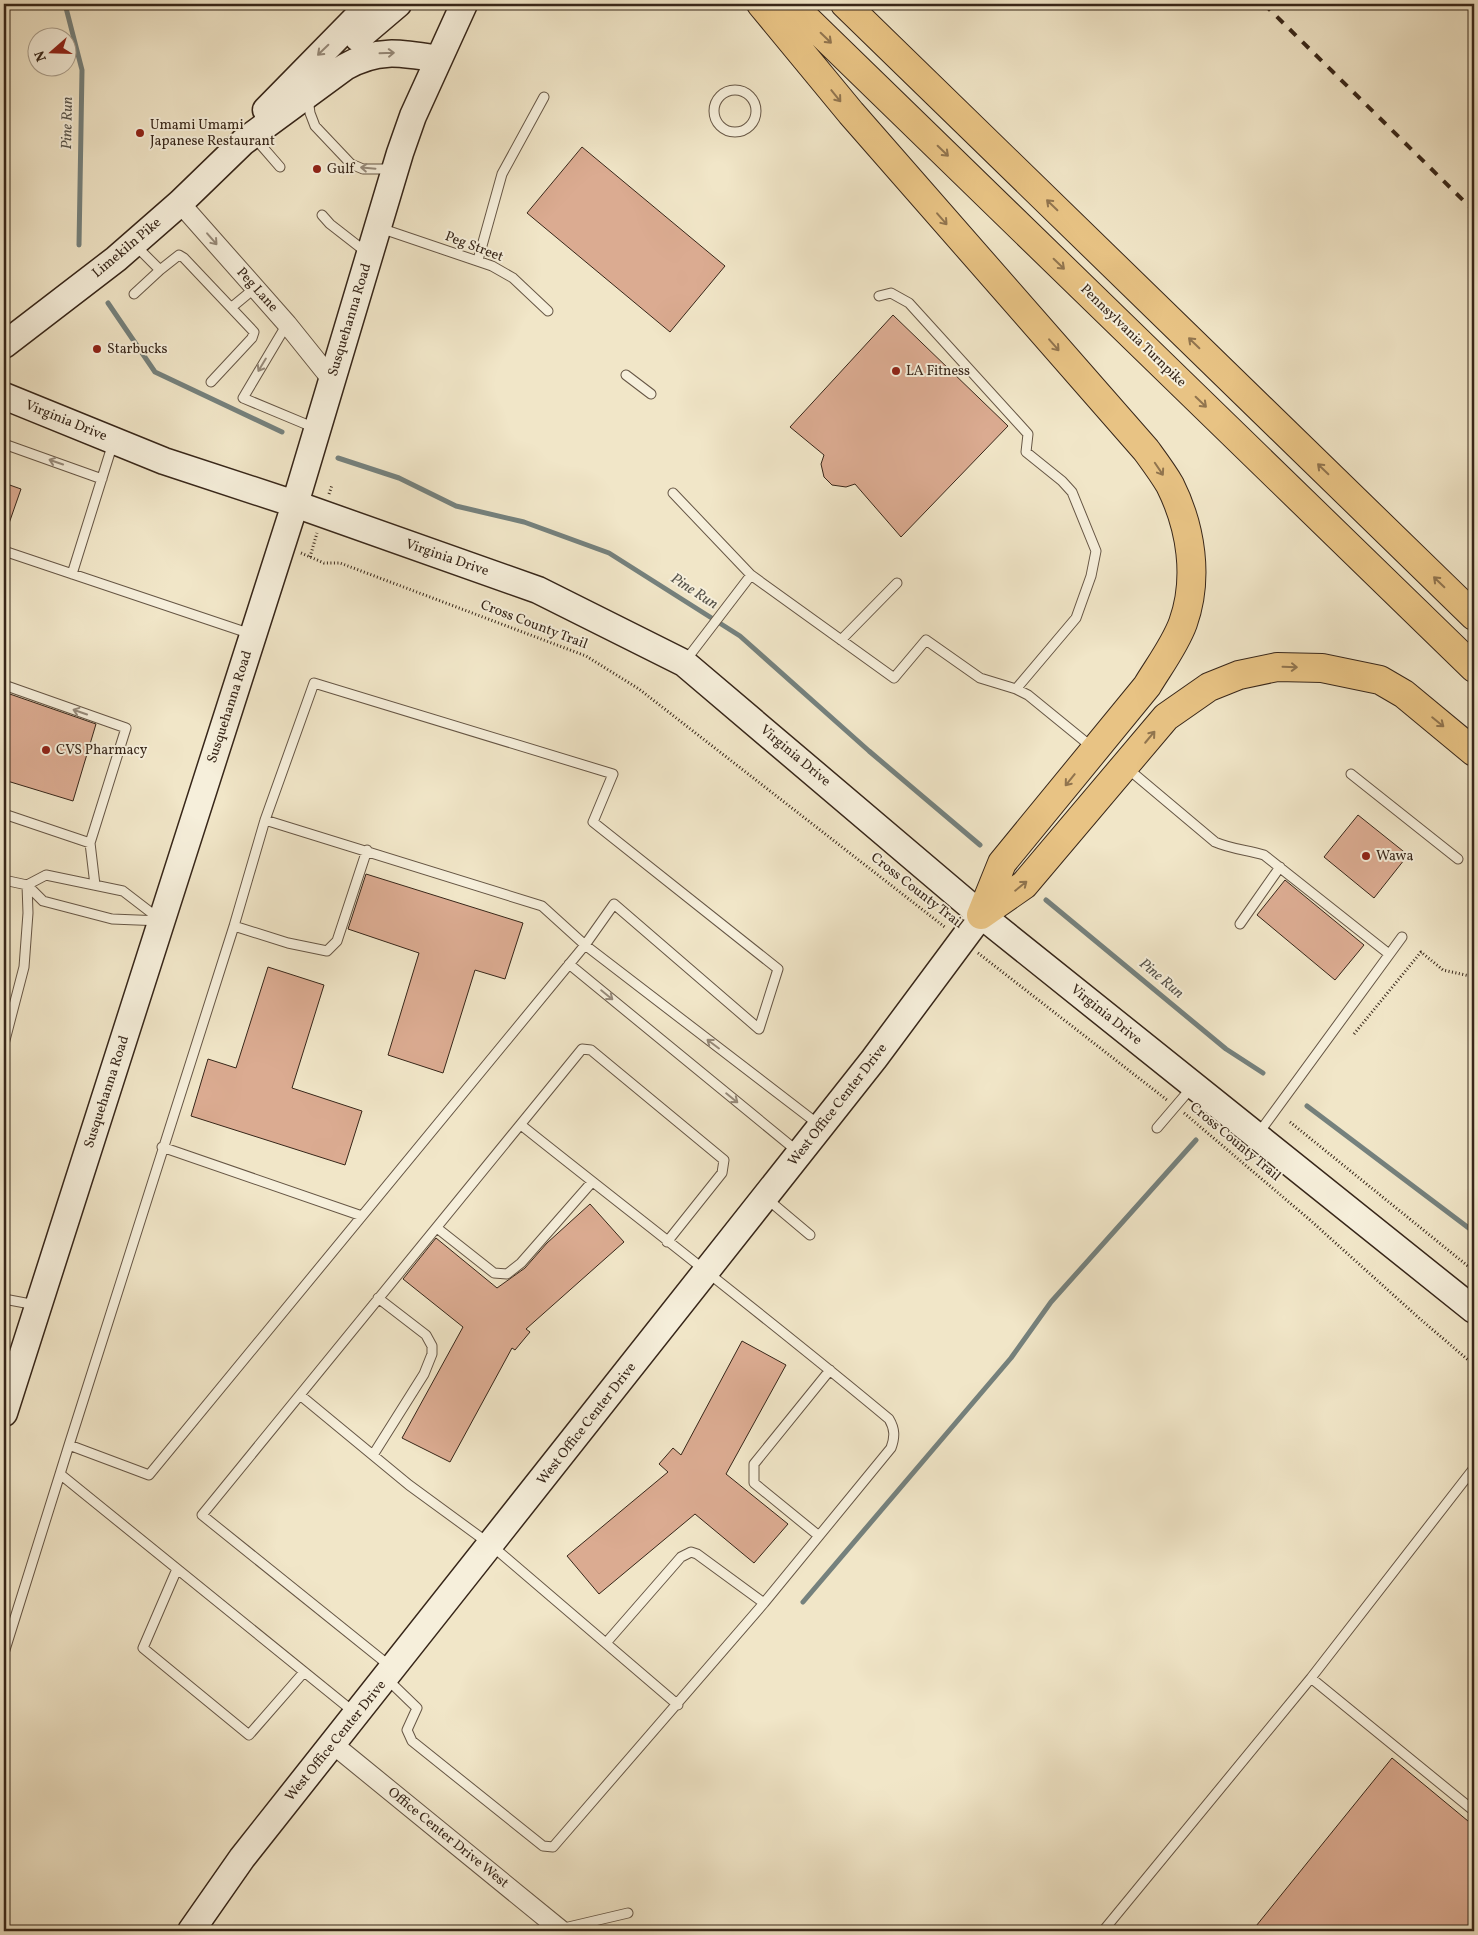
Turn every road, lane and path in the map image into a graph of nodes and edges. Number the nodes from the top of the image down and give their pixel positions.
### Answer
1 (370, 4) edge
2 (398, 4) edge
3 (464, 4) edge
4 (761, 4) edge
5 (791, 4) edge
6 (845, 4) edge
7 (438, 59) junction
8 (328, 79) junction
9 (308, 94) junction
10 (544, 97) dead end
11 (749, 127) joint
12 (248, 139) junction
13 (280, 167) dead end
14 (396, 169) junction
15 (180, 203) junction
16 (322, 215) dead end
17 (379, 228) junction
18 (133, 243) junction
19 (370, 256) junction
20 (478, 260) junction
21 (160, 270) junction
22 (255, 288) junction
23 (134, 294) dead end
24 (879, 296) dead end
25 (232, 307) junction
26 (548, 311) dead end
27 (287, 324) junction
28 (4, 346) edge
29 (626, 375) dead end
30 (332, 380) junction
31 (211, 382) dead end
32 (651, 394) dead end
33 (4, 396) edge
34 (317, 429) junction
35 (114, 441) junction
36 (4, 444) edge
37 (102, 478) junction
38 (673, 493) dead end
39 (296, 504) junction
40 (281, 544) junction
41 (4, 550) edge
42 (72, 574) junction
43 (751, 575) junction
44 (897, 583) dead end
45 (1474, 616) edge
46 (254, 635) junction
47 (841, 640) junction
48 (684, 663) junction
49 (1474, 668) edge
50 (4, 686) edge
51 (1016, 689) junction
52 (1095, 750) junction
53 (1474, 752) edge
54 (1124, 766) junction
55 (1351, 774) dead end
56 (4, 814) edge
57 (265, 820) junction
58 (90, 843) junction
59 (367, 850) junction
60 (1458, 859) dead end
61 (1280, 867) junction
62 (4, 880) edge
63 (27, 885) junction
64 (95, 885) junction
65 (981, 915) junction
66 (162, 921) junction
67 (1240, 924) dead end
68 (234, 926) junction
69 (1402, 937) dead end
70 (961, 939) junction
71 (585, 945) junction
72 (1389, 954) junction
73 (569, 964) junction
74 (1474, 977) edge
75 (1354, 1034) dead end
76 (4, 1044) edge
77 (1194, 1085) junction
78 (1176, 1106) junction
79 (1290, 1122) dead end
80 (521, 1125) junction
81 (822, 1126) junction
82 (1157, 1128) dead end
83 (1257, 1136) junction
84 (162, 1147) junction
85 (800, 1154) junction
86 (592, 1182) junction
87 (766, 1197) junction
88 (362, 1216) junction
89 (437, 1228) junction
90 (810, 1235) dead end
91 (667, 1242) junction
92 (1474, 1271) edge
93 (707, 1272) junction
94 (378, 1298) junction
95 (4, 1299) edge
96 (38, 1305) junction
97 (1474, 1310) edge
98 (1474, 1364) edge
99 (830, 1370) junction
100 (300, 1395) junction
101 (4, 1413) edge
102 (69, 1445) junction
103 (373, 1455) junction
104 (1474, 1468) edge
105 (60, 1474) junction
106 (819, 1536) junction
107 (492, 1545) junction
108 (177, 1569) junction
109 (764, 1603) junction
110 (606, 1644) junction
111 (4, 1653) edge
112 (304, 1672) junction
113 (390, 1674) junction
114 (1311, 1678) junction
115 (678, 1705) junction
116 (358, 1715) junction
117 (334, 1745) junction
118 (1474, 1811) edge
119 (628, 1914) dead end
120 (561, 1930) edge
121 (192, 1931) edge
122 (1102, 1931) edge

1 -> 12 main road
2 - 8 main road
3 - 7 main road, Susquehanna Road
4 -> 52 highway
5 -> 49 highway, Pennsylvania Turnpike
45 -> 6 highway
8 -> 7 main road
7 - 14 main road, Susquehanna Road
8 - 9 main road
9 - 12 main road
14 -> 9 lane
10 - 20 lane
11 - 11 lane
12 - 13 lane
12 - 15 main road, Limekiln Pike
14 - 17 main road, Susquehanna Road
15 - 18 main road, Limekiln Pike
15 -> 22 street, Peg Lane
16 - 19 lane
17 - 19 main road, Susquehanna Road
17 - 20 lane, Peg Street
18 - 21 lane
18 - 28 main road, Limekiln Pike
19 - 30 main road, Susquehanna Road
20 - 26 lane, Peg Street
21 - 23 lane
21 - 25 lane
22 - 25 lane
22 - 27 street, Peg Lane
24 - 51 lane
25 - 31 lane
27 - 30 street, Peg Lane
27 -> 34 lane
29 - 32 lane
30 - 34 main road, Susquehanna Road
33 - 35 main road, Virginia Drive
34 - 39 main road, Susquehanna Road
35 - 37 lane
35 - 39 main road, Virginia Drive
37 -> 36 lane
37 - 42 lane
38 - 43 lane
39 - 40 main road, Susquehanna Road
39 - 48 main road, Virginia Drive
40 - 46 main road, Susquehanna Road
40 - 70 path, Cross County Trail
41 - 42 lane
42 - 46 lane
43 - 47 lane
43 - 48 lane
44 - 47 lane
46 - 66 main road, Susquehanna Road
47 - 51 lane
48 - 65 main road, Virginia Drive
58 -> 50 lane
51 - 52 lane
52 -> 65 highway
54 -> 53 highway
54 - 61 lane
65 -> 54 highway
55 - 60 lane
56 - 58 lane
57 - 59 lane
57 - 68 lane
57 - 71 lane
58 - 64 lane
59 - 68 lane
59 - 71 lane
61 - 67 lane
61 - 72 lane
62 - 63 lane
63 - 64 lane
63 - 66 lane
63 - 76 lane
64 - 66 lane
65 - 70 main road, West Office Center Drive
65 - 77 main road, Virginia Drive
66 - 96 main road, Susquehanna Road
68 - 84 lane
69 - 72 lane
70 - 78 path, Cross County Trail
70 - 81 main road, West Office Center Drive
71 - 73 lane
81 -> 71 lane
72 - 83 lane
73 -> 85 lane
73 - 88 lane
74 - 75 path
77 - 78 lane
77 - 83 main road, Virginia Drive
78 - 82 lane
78 - 98 path, Cross County Trail
79 - 92 path
80 - 86 lane
80 - 89 lane
80 - 91 lane
81 - 85 main road, West Office Center Drive
83 - 97 main road, Virginia Drive
84 - 88 lane
84 - 102 lane
85 - 87 main road, West Office Center Drive
86 - 89 lane
86 - 91 lane
87 - 90 lane
87 - 93 main road, West Office Center Drive
88 - 102 lane
89 - 94 lane
91 - 93 lane
93 - 99 lane
93 - 107 main road, West Office Center Drive
94 - 100 lane
94 - 103 lane
95 - 96 lane
96 - 101 main road, Susquehanna Road
99 - 106 lane
99 - 106 lane
100 - 103 lane
100 - 113 lane
102 - 105 lane
103 - 107 lane
104 - 114 lane
105 - 108 lane
105 - 111 lane
106 - 109 lane
107 - 110 lane
107 - 113 main road, West Office Center Drive
108 - 112 lane
108 - 112 lane
109 - 110 lane
109 - 115 lane
110 - 115 lane
112 - 116 lane
113 - 115 lane
113 - 116 main road, West Office Center Drive
114 - 118 lane
114 - 122 lane
116 - 117 main road, West Office Center Drive
117 - 120 street, Office Center Drive West
117 - 121 main road, West Office Center Drive
119 - 120 lane

